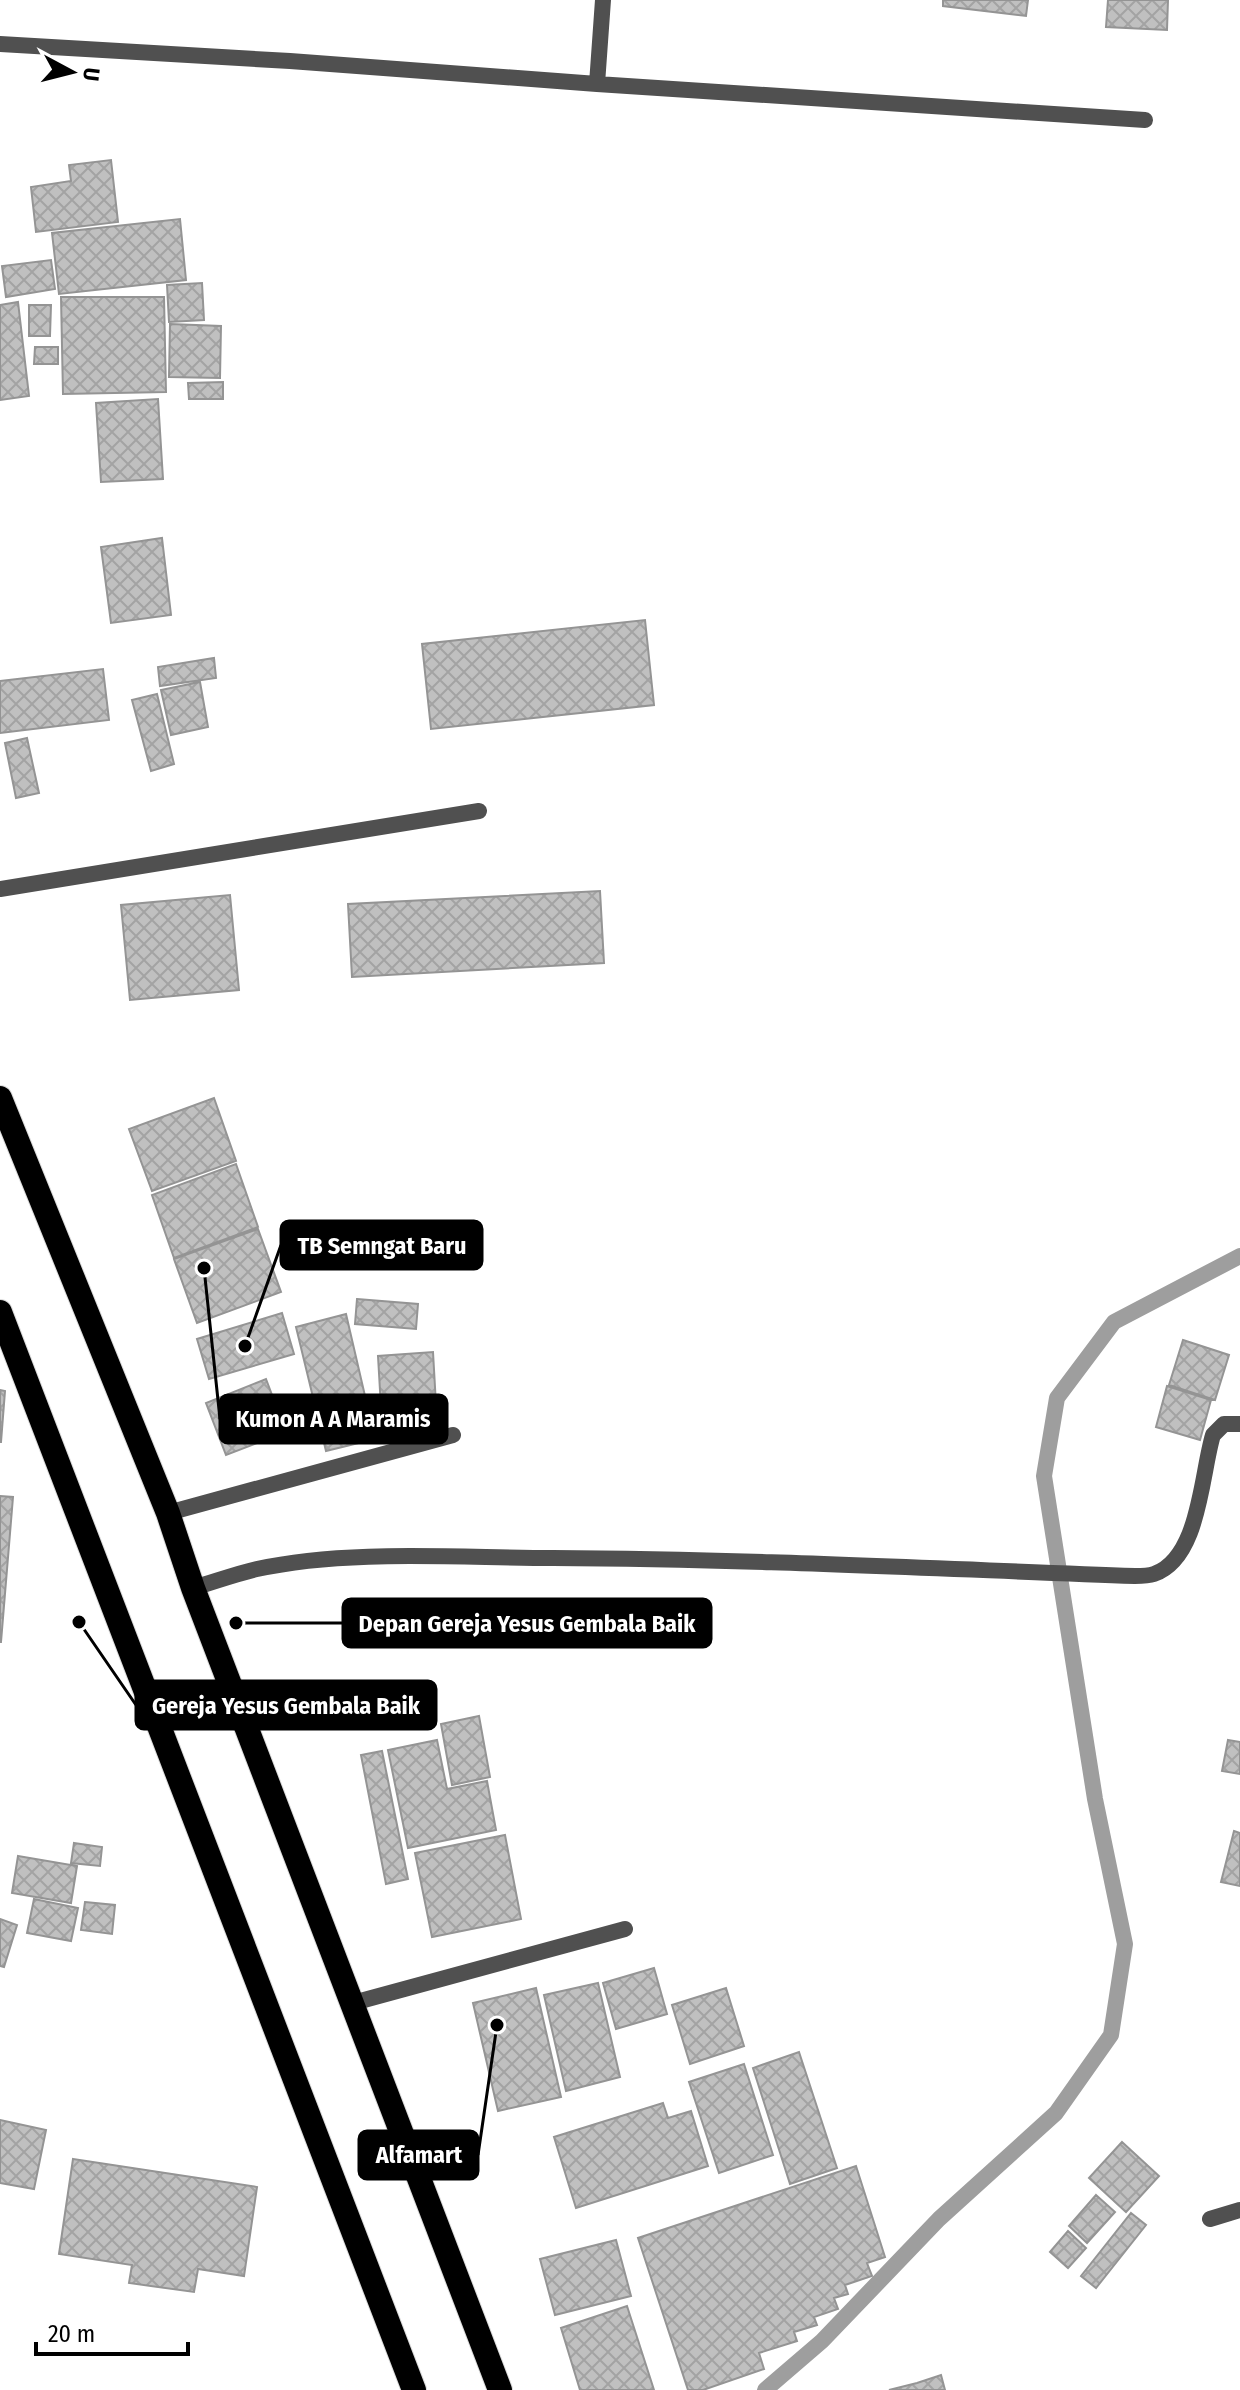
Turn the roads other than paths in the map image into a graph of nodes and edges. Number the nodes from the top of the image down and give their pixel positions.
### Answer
1 (603, 0) edge
2 (0, 44) edge
3 (597, 84) junction
4 (1145, 120) dead end
5 (479, 811) dead end
6 (0, 889) edge
7 (0, 1098) edge
8 (0, 1312) edge
9 (1240, 1424) edge
10 (453, 1435) dead end
11 (168, 1513) junction
12 (193, 1588) junction
13 (625, 1929) dead end
14 (353, 2003) junction
15 (1240, 2210) edge
16 (1210, 2219) dead end
17 (414, 2390) edge
18 (500, 2390) edge

1 - 3 street
2 - 3 street
3 - 4 street
5 - 6 street
7 - 11 highway
8 - 17 highway
9 - 12 street
10 - 11 street
11 - 12 highway
12 - 14 highway
13 - 14 street
14 - 18 highway
15 - 16 street

